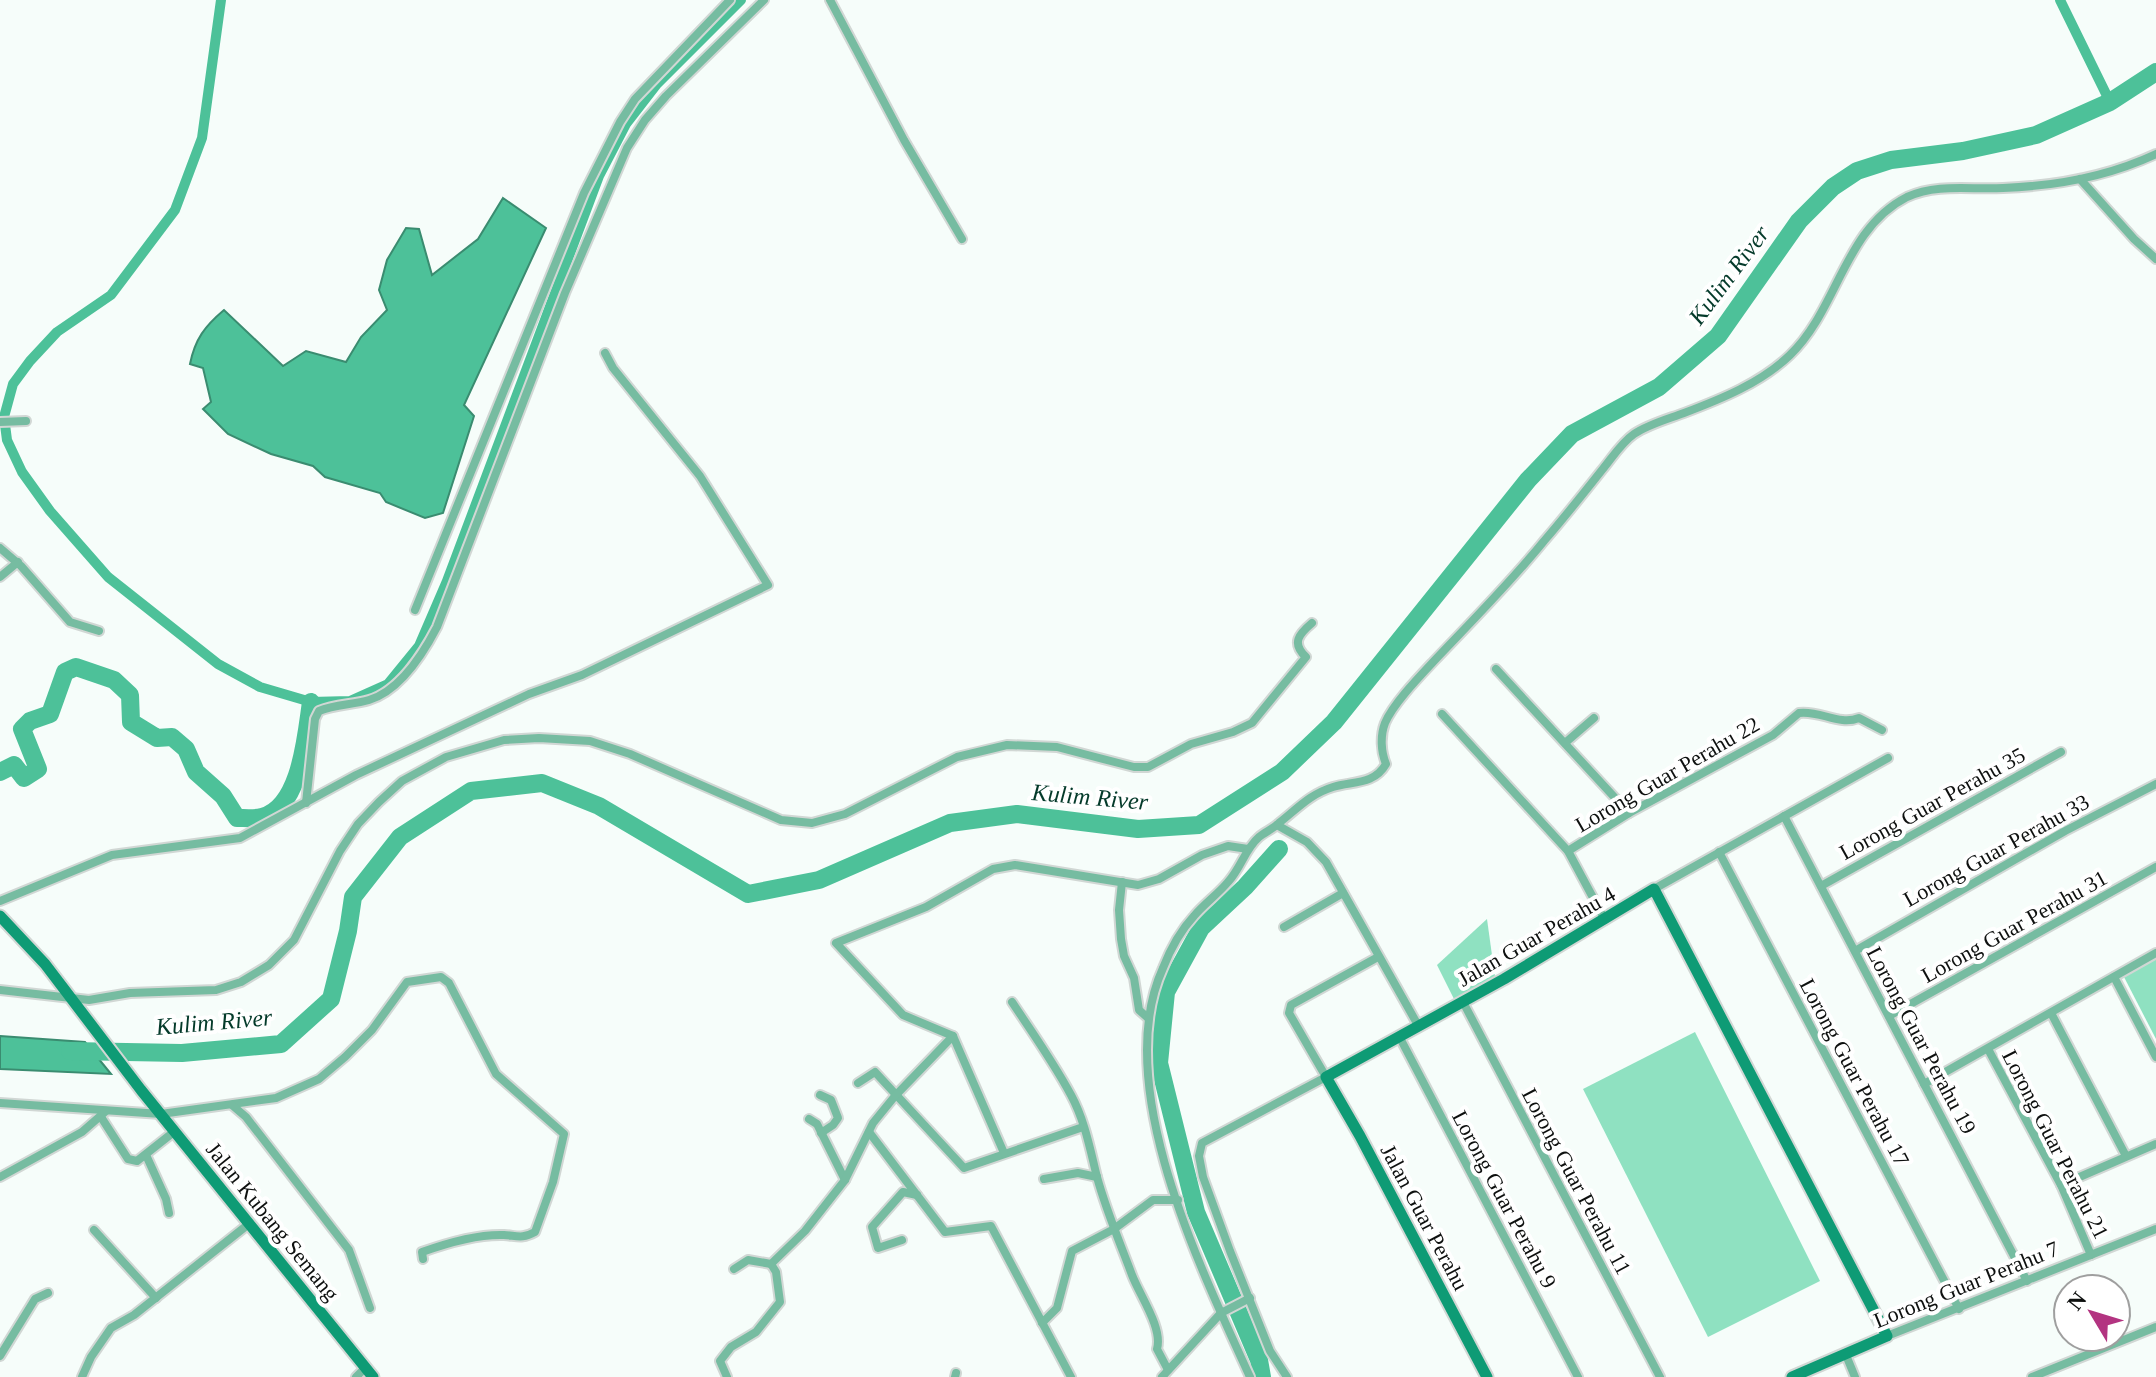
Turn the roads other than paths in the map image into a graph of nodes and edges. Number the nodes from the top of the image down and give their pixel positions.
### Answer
1 (730, 0) edge
2 (764, 0) edge
3 (830, 0) edge
4 (2156, 154) edge
5 (2080, 179) junction
6 (962, 239) dead end
7 (2156, 259) edge
8 (605, 353) dead end
9 (3, 421) edge
10 (26, 421) dead end
11 (0, 548) edge
12 (18, 562) junction
13 (0, 577) edge
14 (415, 610) dead end
15 (1312, 623) dead end
16 (99, 631) dead end
17 (1496, 669) dead end
18 (1442, 714) dead end
19 (1594, 718) dead end
20 (1882, 730) dead end
21 (1565, 743) junction
22 (2061, 752) dead end
23 (1888, 758) dead end
24 (2156, 784) edge
25 (306, 803) junction
26 (1629, 813) junction
27 (1784, 816) junction
28 (1277, 825) junction
29 (1248, 849) junction
30 (1568, 851) junction
31 (1719, 852) junction
32 (2156, 867) edge
33 (1122, 882) junction
34 (1821, 886) junction
35 (1654, 889) junction
36 (1343, 893) junction
37 (0, 901) edge
38 (0, 916) edge
39 (1605, 920) junction
40 (1284, 927) dead end
41 (1855, 951) junction
42 (2156, 953) edge
43 (1378, 957) junction
44 (2114, 977) junction
45 (0, 990) edge
46 (68, 996) junction
47 (1012, 1002) dead end
48 (1463, 1002) junction
49 (2051, 1013) junction
50 (1889, 1016) junction
51 (1148, 1018) junction
52 (1419, 1027) junction
53 (953, 1036) junction
54 (1400, 1038) junction
55 (1988, 1049) junction
56 (2156, 1057) edge
57 (1326, 1077) junction
58 (858, 1083) dead end
59 (1924, 1084) junction
60 (820, 1095) dead end
61 (895, 1096) junction
62 (0, 1103) edge
63 (232, 1105) junction
64 (103, 1114) junction
65 (161, 1114) junction
66 (809, 1119) dead end
67 (1083, 1127) junction
68 (175, 1131) junction
69 (869, 1132) junction
70 (821, 1133) junction
71 (2156, 1144) edge
72 (1004, 1153) junction
73 (146, 1155) junction
74 (2126, 1156) junction
75 (0, 1177) edge
76 (1097, 1177) junction
77 (1044, 1179) dead end
78 (845, 1180) junction
79 (2061, 1185) junction
80 (917, 1195) junction
81 (1178, 1200) junction
82 (169, 1213) dead end
83 (250, 1223) junction
84 (1114, 1229) junction
85 (2156, 1229) edge
86 (94, 1230) dead end
87 (902, 1240) dead end
88 (2091, 1255) junction
89 (423, 1259) dead end
90 (771, 1264) junction
91 (734, 1269) dead end
92 (2027, 1281) junction
93 (48, 1293) dead end
94 (156, 1298) junction
95 (1248, 1300) junction
96 (370, 1308) dead end
97 (1959, 1309) junction
98 (1222, 1313) junction
99 (1042, 1323) junction
100 (2156, 1327) edge
101 (1887, 1336) junction
102 (1846, 1355) junction
103 (0, 1356) edge
104 (1167, 1368) junction
105 (369, 1372) edge
106 (2037, 1376) edge
107 (82, 1377) edge
108 (356, 1377) edge
109 (727, 1377) edge
110 (1071, 1377) edge
111 (1162, 1377) edge
112 (1250, 1377) edge
113 (1287, 1377) edge
114 (1487, 1377) edge
115 (1578, 1377) edge
116 (1660, 1377) edge
117 (1792, 1377) edge
118 (1855, 1377) edge

1 - 14 street
2 - 25 street
3 - 6 street
4 - 5 street
5 - 7 street
5 - 28 street
8 - 25 street
9 - 10 street
11 - 12 street
12 - 13 street
12 - 16 street
15 - 46 street
17 - 21 street
18 - 30 street
19 - 21 street
20 - 26 street, Lorong Guar Perahu 22
21 - 26 street
22 - 34 street, Lorong Guar Perahu 35
23 - 27 street, Jalan Guar Perahu 4
24 - 41 street, Lorong Guar Perahu 33
25 - 37 street
26 - 30 street, Lorong Guar Perahu 22
27 - 31 street, Jalan Guar Perahu 4
27 - 34 street, Lorong Guar Perahu 19
28 - 29 street
28 - 36 street
29 - 33 street
29 - 51 street
30 - 39 street
31 - 35 street, Jalan Guar Perahu 4
31 - 97 street, Lorong Guar Perahu 17
32 - 50 street, Lorong Guar Perahu 31
33 - 51 street
33 - 53 street
34 - 41 street, Lorong Guar Perahu 19
35 - 39 street, Jalan Guar Perahu 4
35 - 101 street
36 - 40 street
36 - 43 street
38 - 46 street, Jalan Kubang Semang
39 - 48 street, Jalan Guar Perahu 4
41 - 50 street, Lorong Guar Perahu 19
42 - 44 street
43 - 52 street
43 - 57 street
44 - 49 street
44 - 56 street
45 - 46 street
46 - 65 street, Jalan Kubang Semang
47 - 67 street
48 - 52 street, Jalan Guar Perahu 4
48 - 116 street, Lorong Guar Perahu 11
49 - 55 street
49 - 74 street
50 - 59 street, Lorong Guar Perahu 19
51 - 81 street
52 - 54 street, Jalan Guar Perahu 4
53 - 61 street
53 - 72 street
54 - 57 street, Jalan Guar Perahu 4
54 - 115 street, Lorong Guar Perahu 9
55 - 59 street
55 - 79 street, Lorong Guar Perahu 21
57 - 95 street, Jalan Guar Perahu 4
57 - 114 street, Jalan Guar Perahu
58 - 61 street
59 - 92 street, Lorong Guar Perahu 19
60 - 70 street
61 - 69 street
61 - 72 street
62 - 64 street
63 - 65 street
63 - 89 street
63 - 96 street
64 - 65 street
64 - 73 street
64 - 75 street
65 - 68 street, Jalan Kubang Semang
66 - 70 street
67 - 72 street
67 - 76 street
68 - 73 street
68 - 83 street, Jalan Kubang Semang
69 - 78 street
69 - 80 street
70 - 78 street
71 - 74 street
73 - 82 street
74 - 79 street
76 - 77 street
76 - 84 street
78 - 90 street
79 - 88 street, Lorong Guar Perahu 21
80 - 87 street
80 - 99 street
81 - 84 street
81 - 98 street
83 - 94 street
83 - 105 street, Jalan Kubang Semang
84 - 99 street
84 - 104 street
85 - 88 street, Lorong Guar Perahu 7
86 - 94 street
88 - 92 street, Lorong Guar Perahu 7
90 - 91 street
90 - 109 street
92 - 97 street, Lorong Guar Perahu 7
93 - 103 street
94 - 107 street
95 - 98 street
95 - 113 street
97 - 101 street, Lorong Guar Perahu 7
98 - 104 street
98 - 112 street
99 - 110 street
100 - 106 street
101 - 102 street, Lorong Guar Perahu 7
102 - 117 street, Lorong Guar Perahu 7
102 - 118 street
104 - 111 street
105 - 108 street

